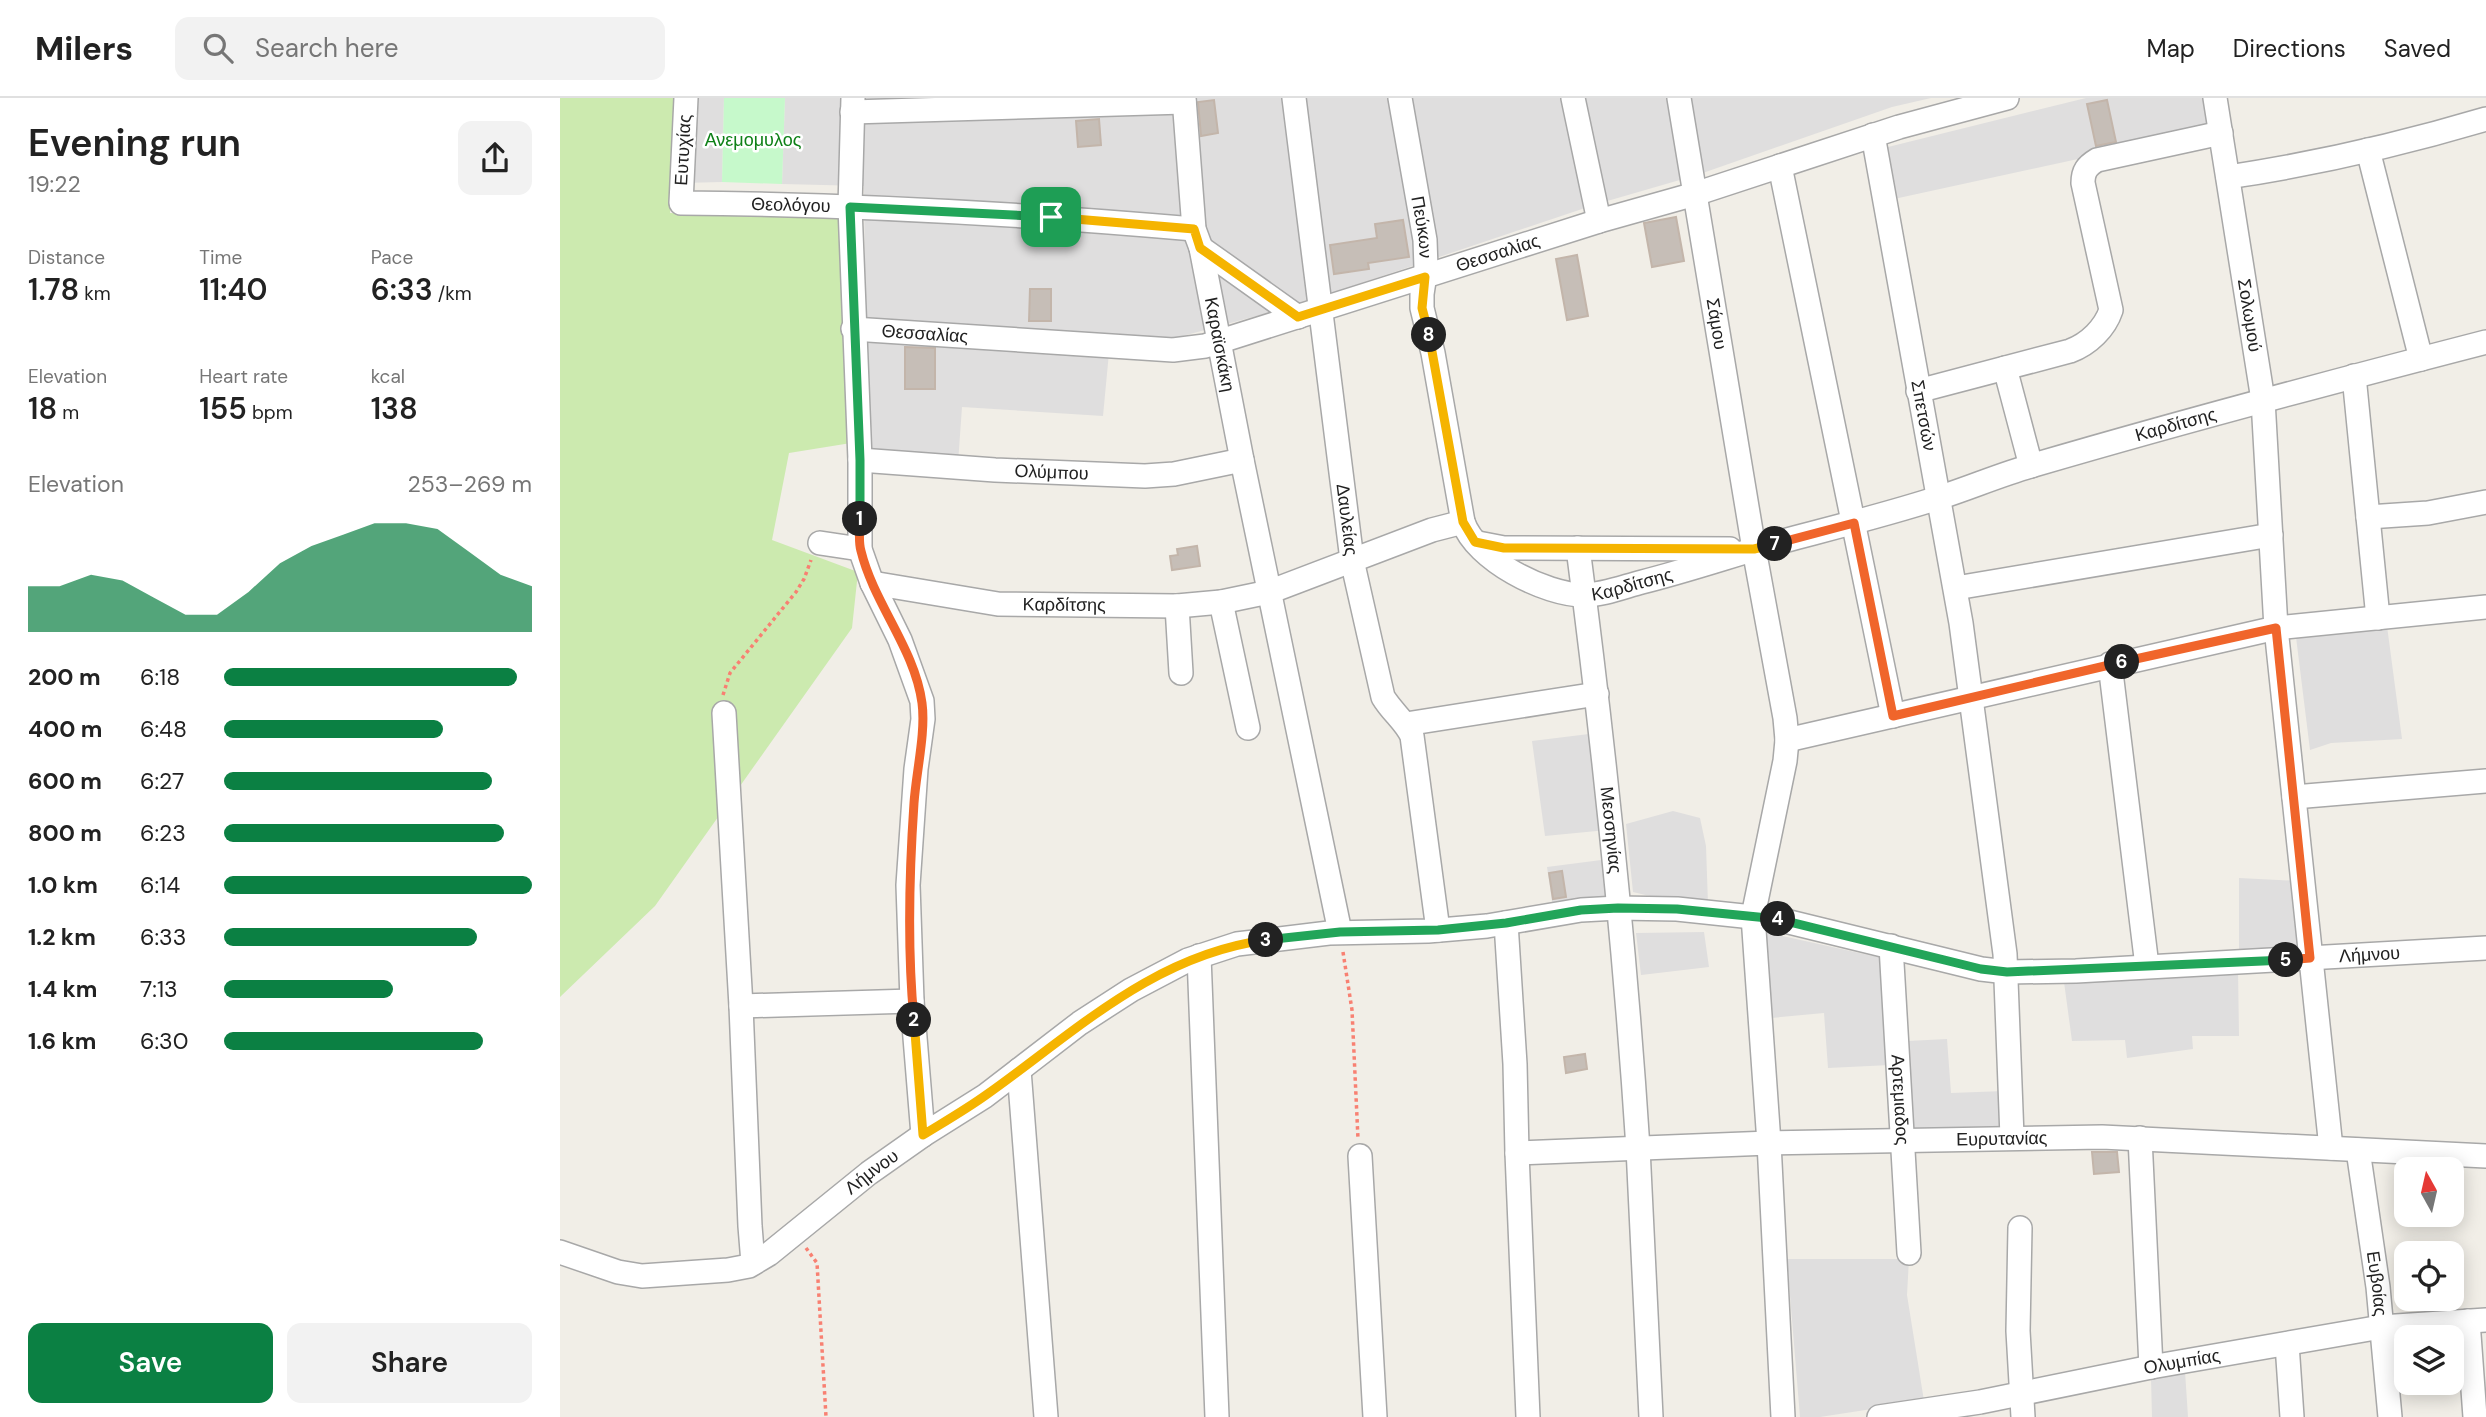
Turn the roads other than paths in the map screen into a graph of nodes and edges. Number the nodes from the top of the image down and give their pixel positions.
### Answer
1 (686, 98) edge
2 (1294, 98) edge
3 (1400, 98) edge
4 (1573, 98) edge
5 (1679, 98) edge
6 (2007, 98) edge
7 (2215, 98) edge
8 (1184, 100) edge
9 (994, 103) edge
10 (853, 105) edge
11 (1922, 109) edge
12 (2486, 119) edge
13 (2221, 133) junction
14 (1873, 135) junction
15 (2368, 150) junction
16 (1780, 166) junction
17 (2228, 177) junction
18 (1695, 194) junction
19 (681, 203) joint
20 (850, 207) junction
21 (1600, 221) junction
22 (1197, 239) junction
23 (1425, 277) junction
24 (1309, 314) junction
25 (853, 329) junction
26 (1220, 341) junction
27 (2486, 342) edge
28 (2421, 359) junction
29 (2005, 368) junction
30 (2354, 376) junction
31 (1918, 391) junction
32 (2263, 400) junction
33 (860, 460) junction
34 (1242, 460) junction
35 (2031, 466) junction
36 (1940, 498) junction
37 (2486, 502) edge
38 (2368, 517) junction
39 (1463, 522) junction
40 (1854, 523) junction
41 (2271, 536) junction
42 (1475, 542) junction
43 (820, 543) dead end
44 (1578, 548) junction
45 (860, 549) junction
46 (1754, 549) junction
47 (1352, 560) junction
48 (872, 583) junction
49 (1956, 588) junction
50 (1269, 592) junction
51 (1584, 595) junction
52 (1221, 602) junction
53 (1177, 606) junction
54 (2486, 607) edge
55 (2378, 618) junction
56 (2276, 628) junction
57 (2110, 664) junction
58 (1181, 673) dead end
59 (1597, 694) junction
60 (1971, 698) junction
61 (724, 713) road end
62 (1893, 716) junction
63 (1406, 724) junction
64 (1248, 728) dead end
65 (1787, 740) junction
66 (2486, 781) edge
67 (2294, 797) junction
68 (1618, 908) junction
69 (1753, 916) junction
70 (1506, 923) junction
71 (1438, 930) junction
72 (1340, 932) junction
73 (1891, 946) junction
74 (2486, 948) edge
75 (1199, 956) junction
76 (2310, 958) junction
77 (2147, 966) junction
78 (2007, 972) junction
79 (912, 1001) junction
80 (741, 1006) junction
81 (1018, 1070) junction
82 (923, 1135) junction
83 (2012, 1138) junction
84 (2140, 1138) junction
85 (1902, 1140) junction
86 (1769, 1143) junction
87 (2331, 1148) junction
88 (1638, 1149) junction
89 (2358, 1150) junction
90 (1517, 1153) junction
91 (1360, 1156) road end
92 (2486, 1156) edge
93 (2020, 1228) dead end
94 (560, 1252) edge
95 (1909, 1253) dead end
96 (753, 1263) junction
97 (2477, 1320) edge
98 (2381, 1327) junction
99 (2287, 1344) junction
100 (2151, 1367) junction
101 (2022, 1406) edge
102 (1046, 1417) edge
103 (1217, 1417) edge
104 (1375, 1417) edge
105 (1528, 1417) edge
106 (1651, 1417) edge
107 (1783, 1417) edge
108 (1880, 1417) edge
109 (2292, 1417) edge
110 (2390, 1417) edge
111 (2475, 1417) edge

1 - 19 street, Ευτυχίας
2 - 24 street, Δαυλείας
3 - 23 street, Πεύκων
4 - 21 street
5 - 18 street, Σάμου
6 - 11 street, Θεσσαλίας
7 - 13 street, Σολωμού
8 - 9 street
8 - 22 street, Καραϊσκάκη
9 - 10 street
10 - 20 street
11 - 14 street, Θεσσαλίας
12 - 15 street
13 - 17 street, Σολωμού
13 - 29 street
14 - 16 street, Θεσσαλίας
14 - 31 street, Σπετσών
15 - 17 street
15 - 28 street
16 - 18 street, Θεσσαλίας
16 - 40 street
17 - 32 street, Σολωμού
18 - 21 street, Θεσσαλίας
18 - 46 street, Σάμου
19 - 20 street, Θεολόγου
20 - 22 street, Θεολόγου
20 - 25 street
21 - 23 street, Θεσσαλίας
22 - 24 street
22 - 26 street, Καραϊσκάκη
23 - 24 street, Θεσσαλίας
23 - 39 street, Πεύκων
24 - 26 street, Θεσσαλίας
24 - 47 street, Δαυλείας
25 - 26 street, Θεσσαλίας
25 - 33 street
26 - 34 street, Καραϊσκάκη
27 - 28 street, Καρδίτσης
28 - 30 street, Καρδίτσης
29 - 31 street
29 - 35 street
30 - 32 street, Καρδίτσης
30 - 38 street
31 - 36 street, Σπετσών
32 - 35 street, Καρδίτσης
32 - 41 street, Σολωμού
33 - 34 street, Ολύμπου
33 - 45 street
34 - 50 street, Καραϊσκάκη
35 - 36 street, Καρδίτσης
36 - 40 street, Καρδίτσης
36 - 49 street, Σπετσών
37 - 38 street
38 - 55 street
39 - 42 street, Καρδίτσης
39 - 47 street, Καρδίτσης
40 - 46 street, Καρδίτσης
40 - 62 street
41 - 49 street
41 - 56 street, Σολωμού
42 - 44 street
42 - 51 street, Καρδίτσης
43 - 45 street
44 - 46 street
44 - 51 street, Μεσσηνίας
45 - 48 street
46 - 51 street, Καρδίτσης
46 - 65 street, Σάμου
47 - 50 street, Καρδίτσης
47 - 63 street, Δαυλείας
48 - 53 street, Καρδίτσης
48 - 79 street
49 - 60 street, Σπετσών
50 - 52 street, Καρδίτσης
50 - 72 street, Καραϊσκάκη
51 - 59 street, Μεσσηνίας
52 - 53 street, Καρδίτσης
52 - 64 street
53 - 58 street
54 - 55 street
55 - 56 street
56 - 57 street
56 - 67 street, Σολωμού
57 - 60 street
57 - 77 street
59 - 63 street
59 - 68 street, Μεσσηνίας
60 - 62 street
60 - 78 street, Σπετσών
61 - 80 street
62 - 65 street
63 - 71 street, Δαυλείας
65 - 69 street, Σάμου
66 - 67 street
67 - 76 street, Σολωμού
68 - 69 street, Λήμνου
68 - 70 street, Λήμνου
68 - 88 street, Μεσσηνίας
69 - 73 street, Λήμνου
69 - 86 street, Σάμου
70 - 71 street, Λήμνου
70 - 90 street
71 - 72 street, Λήμνου
72 - 75 street, Λήμνου
73 - 78 street, Λήμνου
73 - 85 street, Αρτεμιαδος
74 - 76 street, Λήμνου
75 - 81 street, Λήμνου
75 - 103 street
76 - 77 street, Λήμνου
76 - 87 street, Σολωμού
77 - 78 street, Λήμνου
78 - 83 street, Σπετσών
79 - 80 street
79 - 82 street
80 - 96 street
81 - 82 street, Λήμνου
81 - 102 street
82 - 96 street, Λήμνου
83 - 84 street, Ευρυτανίας
83 - 85 street, Ευρυτανίας
84 - 87 street, Ευρυτανίας
84 - 100 street
85 - 86 street, Ευρυτανίας
85 - 95 street, Αρτεμιαδος
86 - 88 street, Ευρυτανίας
86 - 107 street, Σάμου
87 - 89 street, Ευρυτανίας
88 - 90 street, Ευρυτανίας
88 - 106 street, Μεσσηνίας
89 - 92 street, Ευρυτανίας
89 - 98 street, Ευβοίας
90 - 105 street
91 - 104 street
93 - 101 street
94 - 96 street, Λήμνου
97 - 98 street, Ολυμπίας
97 - 111 street
98 - 99 street, Ολυμπίας
98 - 110 street, Ευβοίας
99 - 100 street, Ολυμπίας
99 - 109 street
100 - 101 street, Ολυμπίας
101 - 108 street, Ολυμπίας

